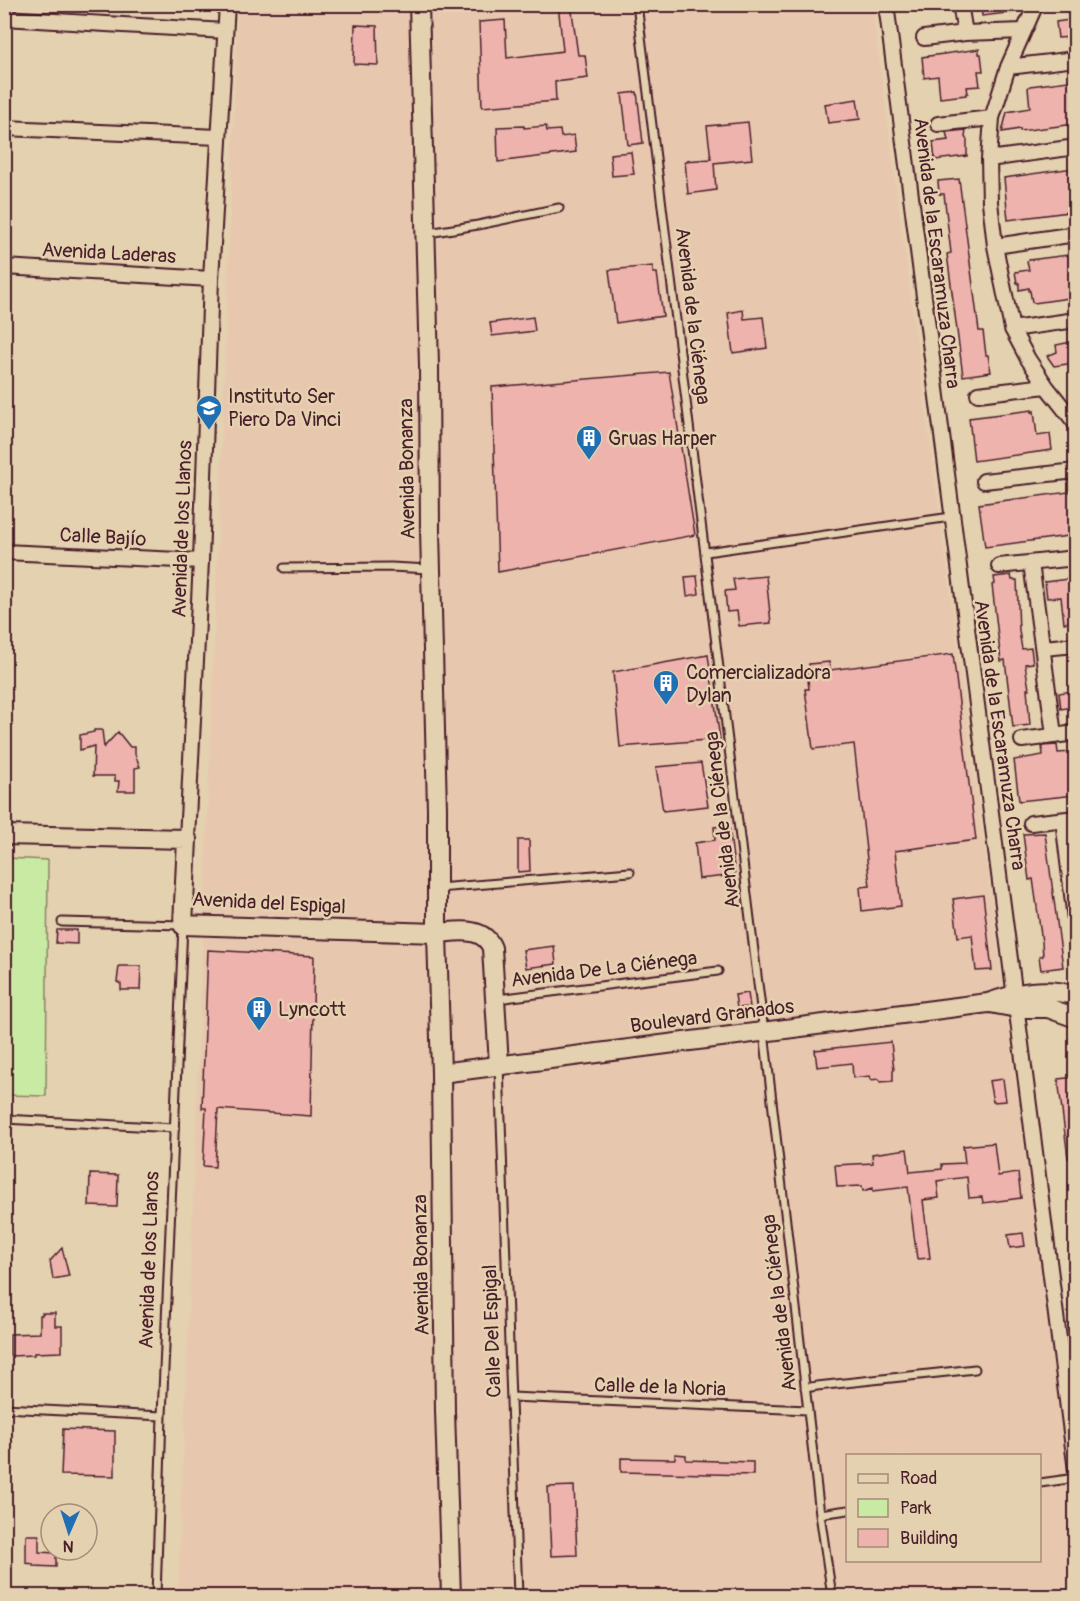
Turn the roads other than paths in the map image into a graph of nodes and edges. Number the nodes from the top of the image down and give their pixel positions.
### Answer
1 (227, 4) edge
2 (419, 4) edge
3 (637, 4) edge
4 (886, 4) edge
5 (960, 4) edge
6 (1036, 4) edge
7 (4, 18) edge
8 (225, 31) junction
9 (1024, 31) junction
10 (965, 33) junction
11 (924, 38) dead end
12 (1076, 59) edge
13 (1008, 67) junction
14 (992, 118) junction
15 (938, 124) dead end
16 (4, 128) edge
17 (219, 137) junction
18 (1076, 147) edge
19 (989, 159) junction
20 (559, 208) dead end
21 (425, 233) junction
22 (1076, 234) edge
23 (995, 246) junction
24 (4, 267) edge
25 (211, 279) junction
26 (1076, 320) edge
27 (1012, 329) junction
28 (1046, 386) junction
29 (978, 394) dead end
30 (1070, 408) edge
31 (1076, 424) edge
32 (1076, 471) edge
33 (984, 481) dead end
34 (951, 517) junction
35 (4, 552) edge
36 (706, 552) junction
37 (1076, 558) edge
38 (201, 561) junction
39 (1031, 563) junction
40 (999, 566) dead end
41 (284, 568) dead end
42 (431, 569) junction
43 (1076, 645) edge
44 (1043, 648) junction
45 (1076, 733) edge
46 (1054, 735) junction
47 (1022, 740) dead end
48 (1069, 819) edge
49 (1031, 823) dead end
50 (4, 835) edge
51 (187, 839) junction
52 (630, 872) dead end
53 (437, 889) junction
54 (1074, 906) edge
55 (62, 922) dead end
56 (183, 925) junction
57 (1076, 928) edge
58 (437, 933) junction
59 (718, 971) dead end
60 (1076, 996) edge
61 (495, 999) junction
62 (1016, 1001) junction
63 (1076, 1018) edge
64 (764, 1032) junction
65 (499, 1065) junction
66 (441, 1073) junction
67 (4, 1119) edge
68 (175, 1128) junction
69 (975, 1369) dead end
70 (806, 1388) junction
71 (511, 1397) junction
72 (4, 1407) edge
73 (808, 1410) junction
74 (162, 1416) junction
75 (1076, 1471) edge
76 (1076, 1478) edge
77 (1041, 1483) edge
78 (846, 1510) edge
79 (820, 1514) junction
80 (156, 1596) edge
81 (451, 1596) edge
82 (518, 1596) edge
83 (832, 1596) edge

1 - 8 street, Avenida de los Llanos
2 - 21 street, Avenida Bonanza
3 - 36 lane, Avenida de la Ciénega
4 - 34 street, Avenida de la Escaramuza Charra
5 - 10 street
6 - 9 street
7 - 8 street
8 - 17 street, Avenida de los Llanos
9 - 10 street
9 - 13 street
10 - 11 street
12 - 13 street
13 - 14 street
14 - 15 street
14 - 19 street
16 - 17 street
17 - 25 street, Avenida de los Llanos
18 - 19 street
19 - 23 street
20 - 21 lane
21 - 42 street, Avenida Bonanza
22 - 23 street
23 - 27 street
24 - 25 street, Avenida Laderas
25 - 38 street, Avenida de los Llanos
26 - 27 street
27 - 28 street
28 - 29 street
28 - 30 street
30 - 31 street
32 - 33 street
34 - 36 lane
34 - 62 street, Avenida de la Escaramuza Charra
35 - 38 street, Calle Bajío
36 - 64 lane, Avenida de la Ciénega
37 - 39 street
38 - 51 street, Avenida de los Llanos
39 - 40 street
39 - 44 street
41 - 42 lane
42 - 53 street, Avenida Bonanza
43 - 44 street
44 - 46 street
45 - 46 street
46 - 47 street
48 - 49 street
48 - 54 street
50 - 51 street
51 - 56 street, Avenida del Espigal
52 - 53 lane
53 - 58 street, Avenida Bonanza
54 - 57 street
55 - 56 lane
56 - 58 street, Avenida del Espigal
56 - 68 lane, Avenida de los Llanos
58 - 61 street
58 - 66 street, Avenida Bonanza
59 - 61 lane, Avenida De La Ciénega
60 - 62 street, Boulevard Granados
61 - 65 street
62 - 63 street, Boulevard Granados
62 - 64 street, Boulevard Granados
62 - 75 street, Avenida de la Escaramuza Charra
64 - 65 street, Boulevard Granados
64 - 70 lane, Avenida de la Ciénega
65 - 66 street, Boulevard Granados
65 - 71 lane, Calle Del Espigal
66 - 81 street, Avenida Bonanza
67 - 68 lane
68 - 74 lane, Avenida de los Llanos
69 - 70 lane
70 - 73 lane, Avenida de la Ciénega
71 - 73 lane, Calle de la Noria
71 - 82 lane, Calle Del Espigal
72 - 74 lane
73 - 79 lane, Avenida de la Ciénega
74 - 80 lane, Avenida de los Llanos
76 - 77 lane
78 - 79 lane
79 - 83 lane, Avenida de la Ciénega

